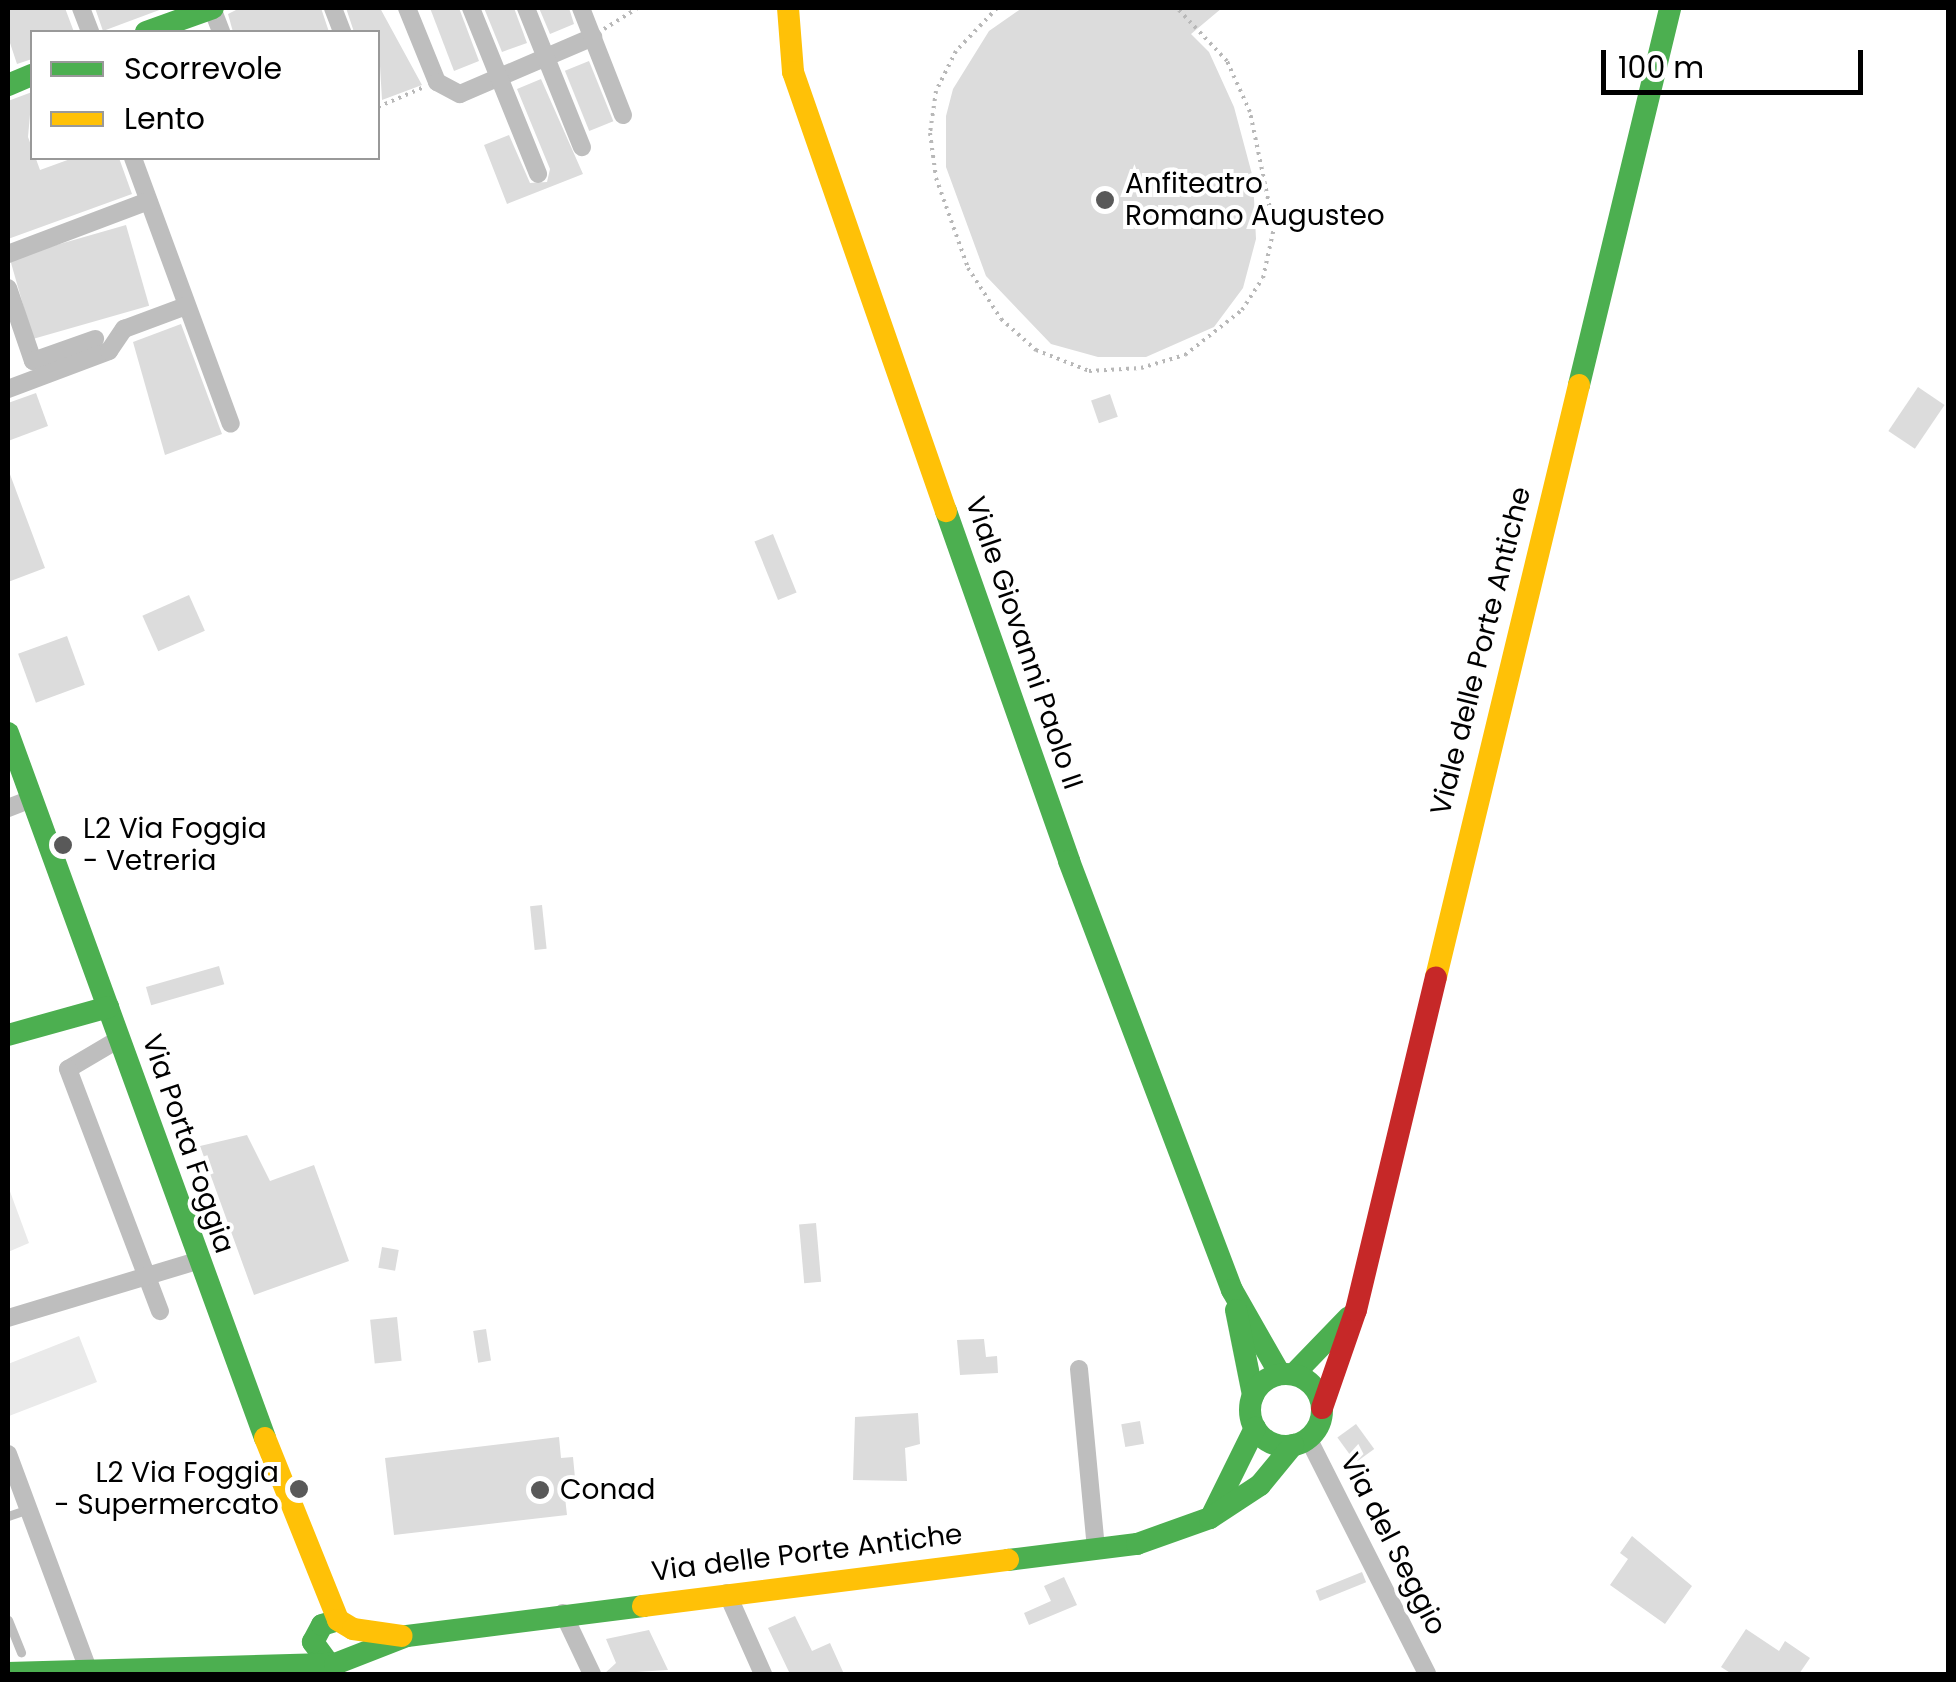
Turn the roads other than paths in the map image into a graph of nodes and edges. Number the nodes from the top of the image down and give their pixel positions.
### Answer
1 (212, 8) edge
2 (407, 8) edge
3 (471, 8) edge
4 (526, 8) edge
5 (580, 8) edge
6 (788, 8) edge
7 (1670, 8) edge
8 (152, 30) edge
9 (592, 38) junction
10 (546, 57) junction
11 (498, 78) junction
12 (624, 114) dead end
13 (582, 147) dead end
14 (134, 160) edge
15 (538, 174) dead end
16 (148, 201) junction
17 (8, 254) edge
18 (8, 288) edge
19 (186, 306) junction
20 (94, 339) dead end
21 (8, 389) edge
22 (232, 424) dead end
23 (8, 732) edge
24 (32, 799) junction
25 (8, 808) edge
26 (108, 1007) junction
27 (8, 1035) edge
28 (119, 1039) junction
29 (197, 1261) junction
30 (146, 1276) junction
31 (1232, 1290) junction
32 (1356, 1310) junction
33 (160, 1311) dead end
34 (8, 1318) edge
35 (1080, 1370) dead end
36 (1287, 1374) junction
37 (1252, 1396) junction
38 (1322, 1408) junction
39 (1255, 1428) junction
40 (1301, 1442) junction
41 (8, 1454) edge
42 (28, 1509) junction
43 (8, 1516) edge
44 (1210, 1518) junction
45 (1096, 1548) junction
46 (727, 1592) junction
47 (563, 1613) junction
48 (8, 1620) edge
49 (330, 1629) junction
50 (407, 1636) junction
51 (14, 1663) edge
52 (355, 1665) edge
53 (332, 1668) edge
54 (268, 1669) junction
55 (90, 1672) junction
56 (592, 1674) edge
57 (763, 1674) edge
58 (1427, 1674) edge

1 - 8 main road
2 - 11 street
3 - 11 street
4 - 10 street
5 - 9 street
6 - 31 main road, Viale Giovanni Paolo II
7 - 32 main road, Viale delle Porte Antiche
9 - 10 street
9 - 12 street
10 - 11 street
10 - 13 street
11 - 15 street
14 - 16 street
16 - 17 street
16 - 19 street
18 - 20 street
19 - 21 street
19 - 22 street
23 - 24 main road, Via Porta Foggia
24 - 25 street
24 - 26 main road, Via Porta Foggia
26 - 27 main road
26 - 28 main road, Via Porta Foggia
28 - 29 main road, Via Porta Foggia
28 - 30 street
29 - 30 street
29 - 49 main road, Via Porta Foggia
30 - 33 street
30 - 34 street
31 - 36 main road
31 - 37 main road
32 - 36 main road
32 - 38 main road, Viale delle Porte Antiche
35 - 45 street
36 - 37 main road
36 - 38 main road
37 - 39 main road
38 - 40 main road
39 - 40 main road
39 - 44 main road
40 - 44 main road, Via delle Porte Antiche
40 - 58 street, Via del Seggio
41 - 42 street
42 - 43 lane
42 - 55 street
44 - 45 main road, Via delle Porte Antiche
45 - 46 main road, Via delle Porte Antiche
46 - 47 main road, Via delle Porte Antiche
46 - 57 street
47 - 50 main road, Via delle Porte Antiche
47 - 56 street
48 - 51 lane
49 - 50 main road
49 - 52 main road
49 - 53 main road, Via Porta Foggia
49 - 54 main road
50 - 52 main road
51 - 55 main road
52 - 53 main road
53 - 54 main road
54 - 55 main road

